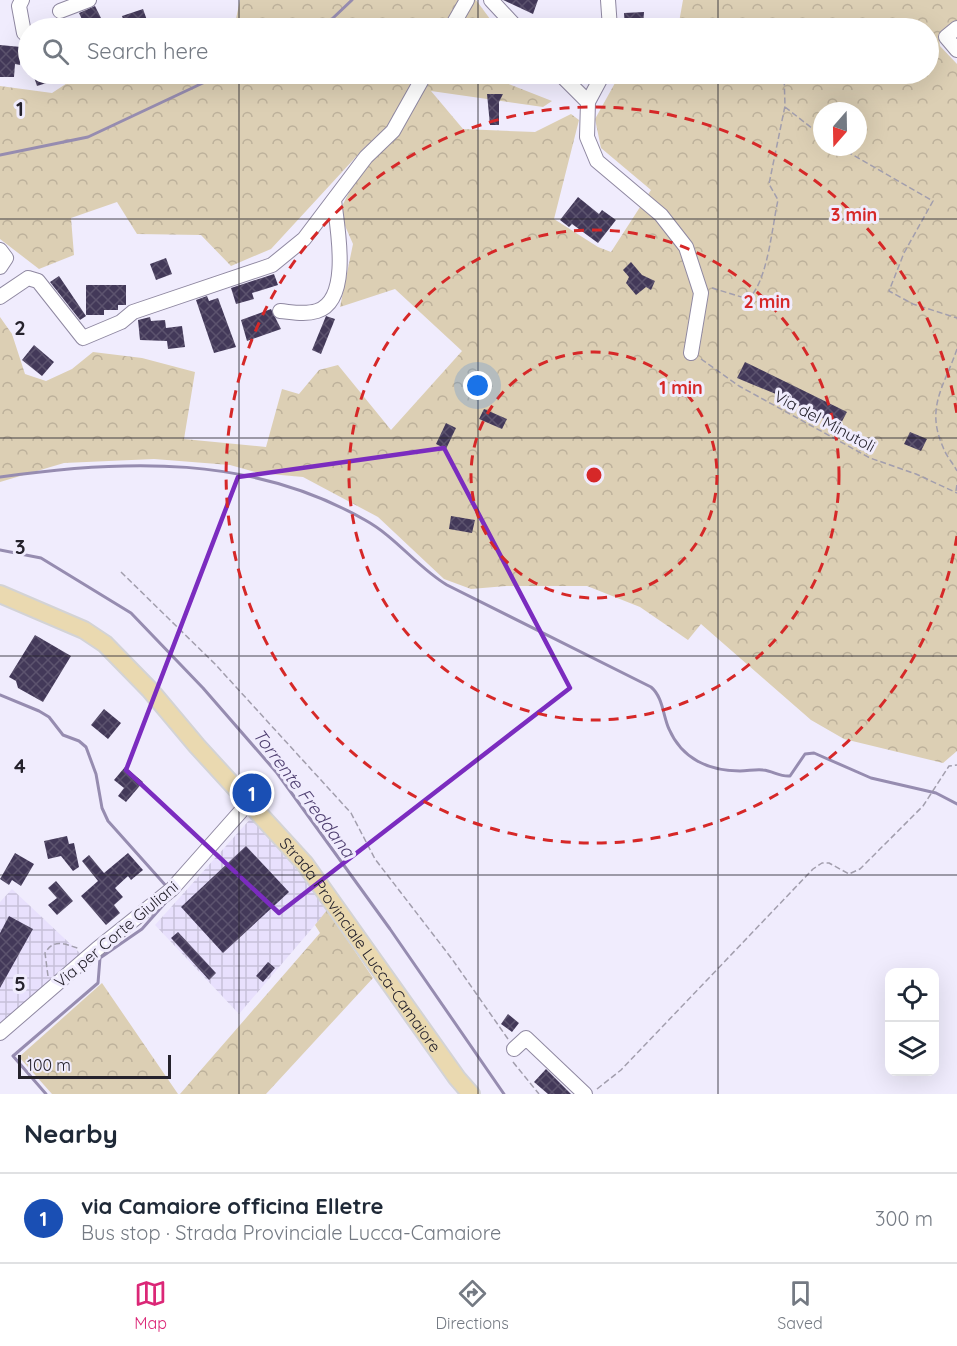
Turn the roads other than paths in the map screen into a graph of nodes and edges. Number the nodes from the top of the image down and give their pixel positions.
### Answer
1 (21, 0) edge
2 (88, 0) edge
3 (467, 0) edge
4 (491, 0) edge
5 (608, 0) edge
6 (60, 11) dead end
7 (21, 18) edge
8 (456, 18) edge
9 (508, 18) edge
10 (609, 18) edge
11 (957, 28) edge
12 (957, 50) edge
13 (419, 84) edge
14 (570, 84) edge
15 (598, 84) edge
16 (588, 102) junction
17 (334, 200) junction
18 (0, 250) edge
19 (0, 267) edge
20 (0, 297) edge
21 (280, 311) dead end
22 (691, 352) road end
23 (0, 594) edge
24 (250, 801) junction
25 (0, 1033) edge
26 (514, 1049) road end
27 (471, 1094) edge
28 (585, 1094) edge

1 - 7 street
2 - 6 street
3 - 8 street
4 - 9 street
5 - 10 street
11 - 12 street
13 - 17 street
14 - 16 street
15 - 16 street
16 - 22 street
17 - 20 street
17 - 21 street
18 - 19 street
23 - 24 main road, Strada Provinciale Lucca-Camaiore
24 - 25 street, Via per Corte Giuliani
24 - 27 main road, Strada Provinciale Lucca-Camaiore
26 - 28 street

